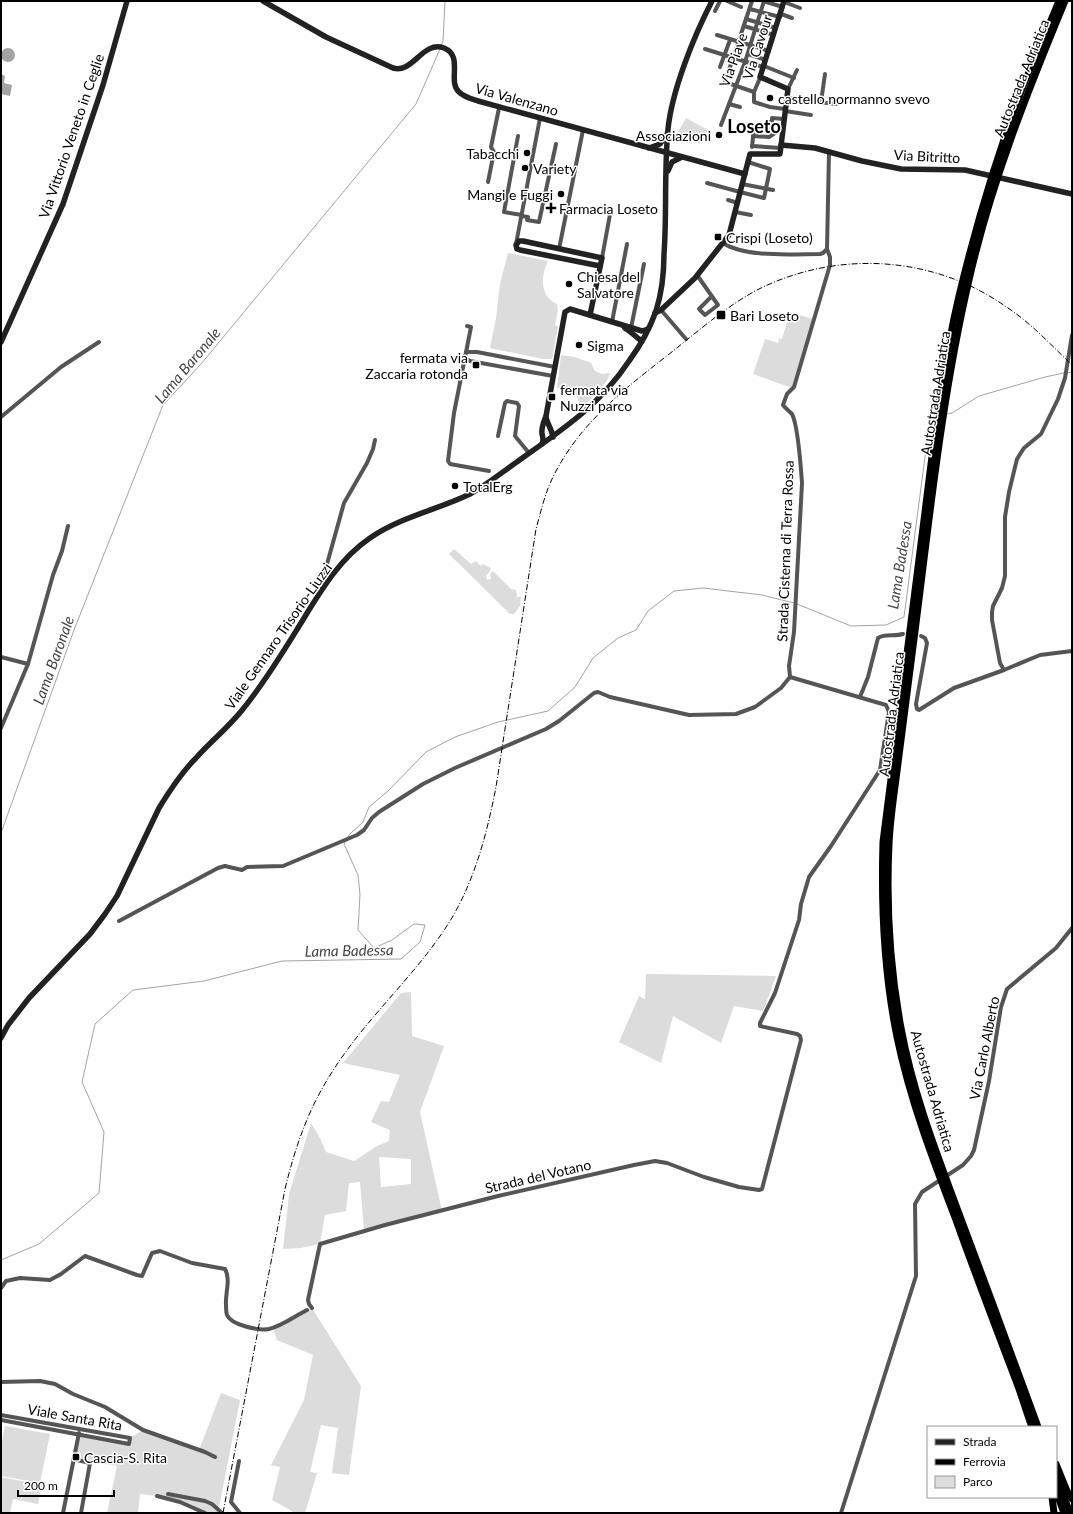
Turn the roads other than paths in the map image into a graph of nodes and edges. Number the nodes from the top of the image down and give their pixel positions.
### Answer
1 (127, 1) edge
2 (263, 1) edge
3 (712, 1) edge
4 (720, 1) edge
5 (727, 1) edge
6 (752, 1) edge
7 (764, 1) edge
8 (1059, 1) edge
9 (1065, 1) edge
10 (784, 3) edge
11 (741, 7) dead end
12 (750, 8) junction
13 (800, 8) dead end
14 (715, 11) dead end
15 (761, 12) junction
16 (780, 16) junction
17 (792, 18) dead end
18 (746, 19) junction
19 (758, 22) junction
20 (744, 26) junction
21 (776, 28) junction
22 (756, 30) junction
23 (717, 35) dead end
24 (774, 35) junction
25 (730, 40) junction
26 (739, 42) junction
27 (750, 46) junction
28 (705, 49) dead end
29 (769, 51) junction
30 (748, 54) junction
31 (725, 55) junction
32 (734, 58) junction
33 (745, 62) junction
34 (764, 64) junction
35 (720, 68) dead end
36 (797, 70) dead end
37 (825, 74) dead end
38 (760, 78) junction
39 (794, 78) junction
40 (736, 86) junction
41 (744, 88) junction
42 (788, 89) junction
43 (754, 92) junction
44 (742, 94) dead end
45 (786, 98) junction
46 (821, 102) junction
47 (729, 104) junction
48 (836, 104) dead end
49 (740, 107) dead end
50 (499, 108) junction
51 (785, 110) junction
52 (811, 115) dead end
53 (540, 118) junction
54 (784, 119) junction
55 (768, 122) dead end
56 (721, 125) dead end
57 (754, 128) dead end
58 (583, 130) junction
59 (668, 132) junction
60 (775, 133) dead end
61 (518, 136) dead end
62 (753, 136) junction
63 (556, 144) dead end
64 (781, 146) junction
65 (649, 148) junction
66 (751, 149) junction
67 (829, 152) junction
68 (667, 153) junction
69 (683, 157) junction
70 (748, 162) junction
71 (745, 174) junction
72 (666, 175) junction
73 (488, 182) dead end
74 (707, 182) dead end
75 (742, 184) junction
76 (766, 188) junction
77 (773, 190) dead end
78 (740, 192) junction
79 (1072, 194) edge
80 (728, 200) dead end
81 (738, 203) junction
82 (611, 209) dead end
83 (735, 212) junction
84 (522, 215) junction
85 (751, 215) dead end
86 (723, 243) junction
87 (627, 244) dead end
88 (516, 245) junction
89 (559, 249) junction
90 (827, 249) junction
91 (602, 258) junction
92 (644, 264) dead end
93 (600, 266) junction
94 (697, 275) junction
95 (712, 296) junction
96 (706, 302) junction
97 (661, 310) junction
98 (712, 310) junction
99 (656, 313) junction
100 (590, 315) junction
101 (612, 322) junction
102 (467, 326) dead end
103 (623, 326) junction
104 (631, 328) junction
105 (648, 328) junction
106 (640, 331) junction
107 (1072, 335) edge
108 (636, 338) junction
109 (686, 339) dead end
110 (642, 341) junction
111 (1, 342) edge
112 (99, 342) dead end
113 (636, 350) junction
114 (466, 352) junction
115 (465, 358) junction
116 (555, 367) junction
117 (553, 376) junction
118 (944, 392) junction
119 (546, 416) junction
120 (1, 417) edge
121 (549, 427) junction
122 (542, 428) junction
123 (563, 430) junction
124 (498, 436) dead end
125 (552, 437) junction
126 (375, 440) dead end
127 (542, 444) junction
128 (529, 453) junction
129 (489, 470) dead end
130 (68, 526) dead end
131 (324, 586) junction
132 (902, 634) dead end
133 (921, 636) dead end
134 (911, 641) junction
135 (1072, 651) edge
136 (1, 657) edge
137 (28, 664) junction
138 (1004, 670) junction
139 (790, 677) junction
140 (860, 697) junction
141 (1, 728) edge
142 (119, 921) dead end
143 (1072, 928) edge
144 (1, 1038) edge
145 (2, 1286) edge
146 (1, 1382) edge
147 (1023, 1385) junction
148 (1, 1415) edge
149 (1, 1420) edge
150 (29, 1423) junction
151 (1031, 1426) edge
152 (1038, 1426) edge
153 (1041, 1426) edge
154 (80, 1429) junction
155 (79, 1434) junction
156 (215, 1457) dead end
157 (74, 1459) junction
158 (239, 1460) dead end
159 (1057, 1466) edge
160 (1057, 1479) edge
161 (168, 1494) dead end
162 (1057, 1494) edge
163 (158, 1496) dead end
164 (1052, 1498) edge
165 (1072, 1499) edge
166 (222, 1512) edge
167 (63, 1513) edge
168 (81, 1513) edge
169 (205, 1513) edge
170 (240, 1513) edge
171 (841, 1513) edge
172 (1054, 1513) edge
173 (1064, 1513) edge
174 (1070, 1513) edge

1 - 111 main road, Via Vittorio Veneto in Ceglie
2 - 50 main road, Via Valenzano
3 - 59 main road, Viale Gennaro Trisorio-Liuzzi
4 - 14 street
5 - 11 street
6 - 12 street
7 - 10 street
7 - 15 street, Via Piave
8 - 118 highway, Autostrada Adriatica
9 - 118 highway, Autostrada Adriatica
10 - 13 street
10 - 16 main road, Via Cavour
12 - 15 street
12 - 18 street
15 - 16 street
15 - 19 street, Via Piave
16 - 17 street
16 - 21 main road, Via Cavour
18 - 19 street
18 - 20 street
19 - 21 street
19 - 22 street, Via Piave
20 - 22 street
20 - 26 street
21 - 24 main road, Via Cavour
22 - 24 street
22 - 27 street, Via Piave
23 - 25 street
24 - 29 main road, Via Cavour
25 - 26 street
25 - 31 street
26 - 27 street
26 - 32 street
27 - 29 street
27 - 30 street, Via Piave
28 - 31 street
29 - 34 main road, Via Cavour
30 - 33 street, Via Piave
30 - 34 street
31 - 32 street
31 - 35 street
32 - 33 street
32 - 40 street
33 - 34 street
33 - 40 street, Via Piave
34 - 38 main road, Via Cavour
34 - 39 street
36 - 39 street
37 - 46 street
38 - 42 main road
38 - 43 street, Via Cavour
39 - 42 street
40 - 41 street
40 - 47 street, Via Piave
41 - 43 street
41 - 44 street
42 - 45 main road
43 - 51 street, Via Cavour
45 - 46 street
45 - 51 main road
46 - 48 street
47 - 49 street
47 - 56 street, Via Piave
50 - 53 main road, Via Valenzano
50 - 73 street
51 - 52 street
51 - 54 main road
53 - 58 main road, Via Valenzano
53 - 84 street
54 - 55 street
54 - 64 main road
57 - 62 street
58 - 65 main road, Via Valenzano
58 - 89 street
59 - 65 main road
59 - 68 main road, Viale Gennaro Trisorio-Liuzzi
59 - 69 main road
60 - 62 street
61 - 84 street
62 - 66 street
63 - 84 street
64 - 66 main road
64 - 67 main road, Via Bitritto
65 - 68 main road, Via Valenzano
65 - 72 main road
66 - 70 main road
67 - 79 main road, Via Bitritto
67 - 90 street, Strada Cisterna di Terra Rossa
68 - 69 main road, Via Valenzano
68 - 72 main road, Viale Gennaro Trisorio-Liuzzi
69 - 71 main road, Via Valenzano
69 - 72 main road
70 - 71 main road
70 - 76 street
71 - 75 main road
72 - 99 main road, Viale Gennaro Trisorio-Liuzzi
74 - 78 street
75 - 76 street
75 - 78 main road
76 - 77 street
76 - 78 street
78 - 81 main road
80 - 81 street
81 - 83 main road
82 - 91 street
83 - 85 street
83 - 86 main road
84 - 88 street
86 - 90 street
86 - 94 main road
87 - 101 street
88 - 89 main road
88 - 93 main road
89 - 91 main road
90 - 139 street, Strada Cisterna di Terra Rossa
91 - 93 main road
92 - 104 street
93 - 100 main road
94 - 95 street
94 - 97 main road
95 - 96 street
95 - 98 street
96 - 98 street
96 - 98 street
97 - 99 main road
97 - 109 street
99 - 105 main road, Viale Gennaro Trisorio-Liuzzi
100 - 101 main road
100 - 116 main road
101 - 103 main road
102 - 114 street
103 - 104 main road
103 - 108 main road
104 - 106 main road
105 - 106 main road
105 - 110 main road, Viale Gennaro Trisorio-Liuzzi
106 - 110 main road
107 - 138 street
108 - 110 main road
108 - 113 main road
110 - 113 main road, Viale Gennaro Trisorio-Liuzzi
112 - 120 street
113 - 123 main road, Viale Gennaro Trisorio-Liuzzi
114 - 115 street
114 - 116 street
115 - 117 street
115 - 129 street
116 - 117 main road
117 - 119 main road
118 - 134 highway, Autostrada Adriatica
119 - 121 main road
119 - 122 main road
121 - 123 main road
121 - 125 main road
122 - 125 main road
122 - 127 main road
123 - 125 main road, Viale Gennaro Trisorio-Liuzzi
124 - 128 street
125 - 127 main road, Viale Gennaro Trisorio-Liuzzi
126 - 131 street
127 - 128 main road, Viale Gennaro Trisorio-Liuzzi
128 - 131 main road, Viale Gennaro Trisorio-Liuzzi
130 - 137 street
131 - 144 main road, Viale Gennaro Trisorio-Liuzzi
132 - 140 street
133 - 138 street
134 - 147 highway, Autostrada Adriatica
134 - 151 highway, Autostrada Adriatica
135 - 138 street
136 - 137 street
137 - 141 street
139 - 140 street
139 - 142 street
140 - 145 street, Strada del Votano
143 - 171 street, Via Carlo Alberto
146 - 156 street
147 - 152 highway, Autostrada Adriatica
147 - 153 highway
148 - 150 street, Viale Santa Rita
149 - 150 street, Viale Santa Rita
150 - 154 street, Viale Santa Rita
150 - 155 street, Viale Santa Rita
154 - 155 street
154 - 155 street, Viale Santa Rita
155 - 157 street
157 - 167 street
157 - 168 street
158 - 170 street
159 - 165 highway
160 - 174 highway
161 - 166 street
162 - 173 highway
163 - 169 street
164 - 172 highway

